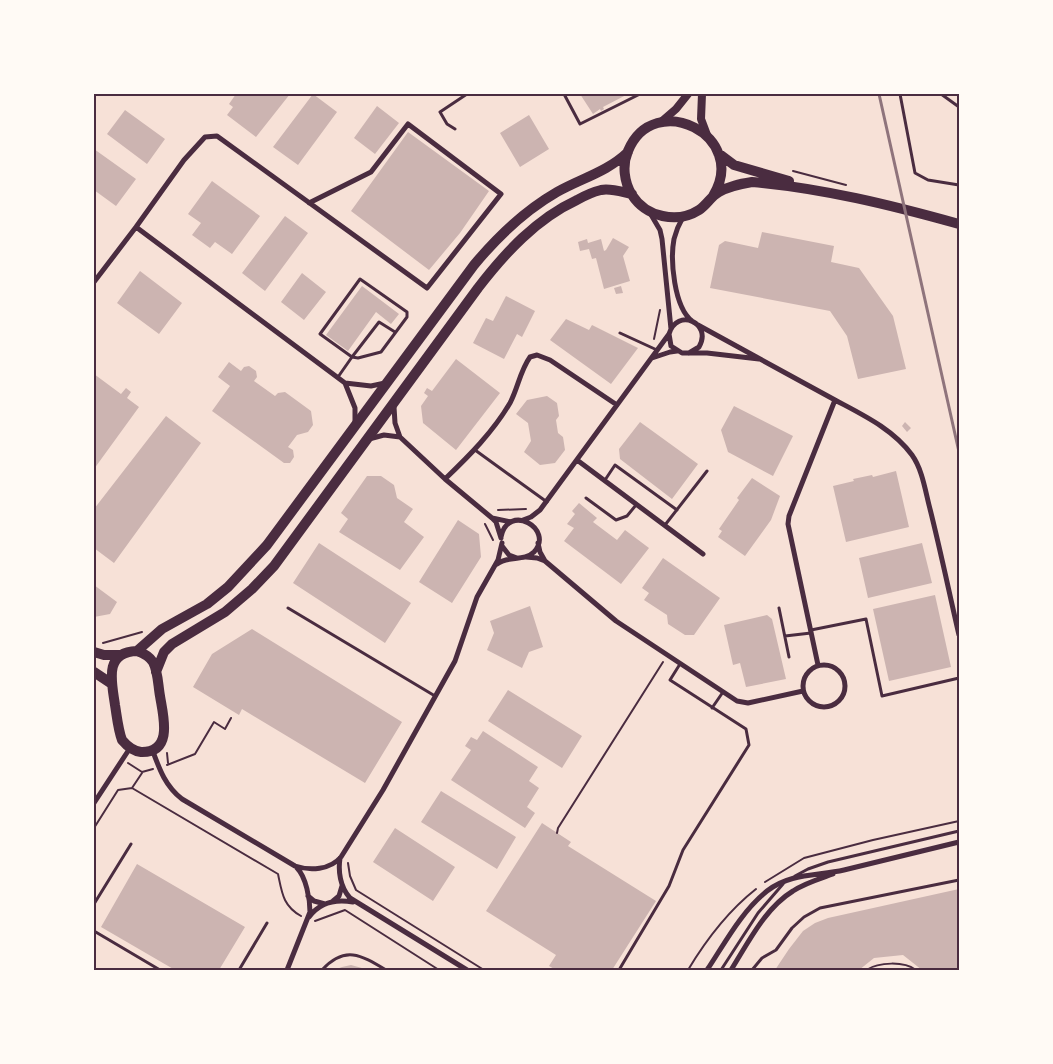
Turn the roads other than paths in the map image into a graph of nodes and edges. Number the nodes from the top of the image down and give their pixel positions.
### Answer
1 (467, 94) edge
2 (564, 94) edge
3 (640, 94) edge
4 (688, 94) edge
5 (702, 94) edge
6 (900, 94) edge
7 (941, 94) edge
8 (959, 108) edge
9 (662, 122) junction
10 (455, 129) dead end
11 (707, 135) junction
12 (628, 152) junction
13 (718, 153) junction
14 (959, 185) edge
15 (632, 194) junction
16 (835, 194) junction
17 (713, 196) junction
18 (309, 203) junction
19 (648, 211) junction
20 (683, 216) junction
21 (959, 224) edge
22 (136, 227) junction
23 (94, 282) edge
24 (692, 321) junction
25 (698, 324) junction
26 (670, 331) junction
27 (395, 332) junction
28 (620, 333) dead end
29 (657, 350) junction
30 (677, 352) junction
31 (689, 353) junction
32 (352, 357) junction
33 (652, 358) junction
34 (762, 359) junction
35 (337, 378) junction
36 (388, 382) junction
37 (345, 383) junction
38 (835, 400) junction
39 (394, 402) junction
40 (617, 405) junction
41 (355, 427) junction
42 (400, 436) junction
43 (366, 441) junction
44 (474, 450) junction
45 (577, 460) junction
46 (707, 471) dead end
47 (445, 479) junction
48 (604, 481) junction
49 (586, 498) dead end
50 (547, 502) junction
51 (636, 505) junction
52 (540, 510) junction
53 (677, 510) junction
54 (492, 518) junction
55 (522, 520) junction
56 (512, 522) junction
57 (664, 525) junction
58 (536, 530) junction
59 (501, 541) junction
60 (538, 543) junction
61 (703, 554) dead end
62 (526, 557) junction
63 (517, 558) junction
64 (545, 561) junction
65 (495, 566) junction
66 (288, 608) dead end
67 (779, 608) dead end
68 (811, 631) junction
69 (959, 635) edge
70 (785, 636) junction
71 (137, 651) junction
72 (94, 652) edge
73 (121, 655) junction
74 (789, 657) dead end
75 (680, 664) junction
76 (818, 665) junction
77 (94, 672) edge
78 (156, 672) junction
79 (959, 678) edge
80 (112, 684) junction
81 (803, 691) junction
82 (723, 692) junction
83 (436, 697) junction
84 (712, 708) junction
85 (130, 748) junction
86 (152, 749) junction
87 (94, 804) edge
88 (959, 831) edge
89 (959, 842) edge
90 (131, 844) dead end
91 (341, 856) junction
92 (295, 866) junction
93 (326, 867) junction
94 (315, 869) junction
95 (841, 870) junction
96 (339, 875) junction
97 (791, 878) junction
98 (959, 880) edge
99 (342, 883) junction
100 (305, 885) junction
101 (308, 895) junction
102 (332, 902) junction
103 (356, 903) junction
104 (94, 904) edge
105 (325, 904) junction
106 (308, 919) junction
107 (268, 923) dead end
108 (94, 931) edge
109 (160, 970) edge
110 (241, 970) edge
111 (287, 970) edge
112 (322, 970) edge
113 (386, 970) edge
114 (467, 970) edge
115 (619, 970) edge
116 (708, 970) edge
117 (721, 970) edge
118 (731, 970) edge
119 (752, 970) edge

1 - 10 lane
2 - 3 lane
4 - 9 street
5 - 11 street
6 - 14 lane
7 - 8 lane
9 - 11 main road
9 - 12 main road
11 - 13 main road
12 - 15 main road
12 - 36 main road
13 - 16 main road
13 - 17 main road
15 - 19 main road
15 - 39 main road
16 - 17 main road
16 - 21 main road
17 - 20 main road
18 - 18 street
18 - 22 street
19 - 20 main road
19 - 26 street
20 - 24 street
22 - 23 street
22 - 35 street
24 - 25 street
24 - 26 street
25 - 31 street
25 - 34 street
26 - 29 street
26 - 30 street
27 - 32 lane
27 - 32 lane
27 - 32 lane
28 - 29 lane
29 - 33 street
30 - 31 street
30 - 33 street
31 - 34 street
32 - 35 lane
33 - 40 street
34 - 38 street
35 - 37 street
36 - 37 street
36 - 41 main road
37 - 41 street
38 - 68 street
38 - 69 street
39 - 42 street
39 - 43 main road
40 - 44 street
40 - 45 street
41 - 71 main road
42 - 43 street
42 - 47 street
43 - 78 main road
44 - 47 street
44 - 50 lane
45 - 48 street
45 - 50 street
46 - 53 lane
47 - 54 street
48 - 51 street
48 - 53 lane
49 - 51 lane
50 - 52 street
51 - 57 street
52 - 55 street
52 - 58 street
53 - 57 lane
54 - 56 street
54 - 59 street
55 - 56 street
55 - 58 street
56 - 59 street
57 - 61 street
58 - 60 street
59 - 63 street
59 - 65 street
60 - 62 street
60 - 64 street
62 - 63 street
62 - 64 street
63 - 65 street
64 - 75 street
65 - 83 street
66 - 83 lane
67 - 70 lane
68 - 70 lane
68 - 76 street
68 - 79 lane
70 - 74 lane
71 - 73 main road
71 - 78 main road
72 - 73 main road
73 - 80 main road
75 - 82 street
75 - 84 lane
76 - 81 street
76 - 81 street
77 - 80 main road
78 - 86 main road
80 - 85 main road
81 - 82 street
82 - 84 lane
83 - 91 street
84 - 115 lane
85 - 86 main road
85 - 87 street
86 - 92 street
88 - 97 lane
89 - 95 street
90 - 104 lane
91 - 93 street
91 - 96 street
92 - 94 street
92 - 100 street
93 - 94 street
93 - 96 street
94 - 100 street
95 - 97 street
95 - 118 street
96 - 99 street
97 - 116 street
97 - 117 lane
98 - 119 lane
99 - 102 street
99 - 103 street
100 - 101 street
101 - 105 street
101 - 106 street
102 - 103 street
102 - 105 street
103 - 114 street
105 - 106 street
106 - 111 street
107 - 110 lane
108 - 109 lane
112 - 113 lane

